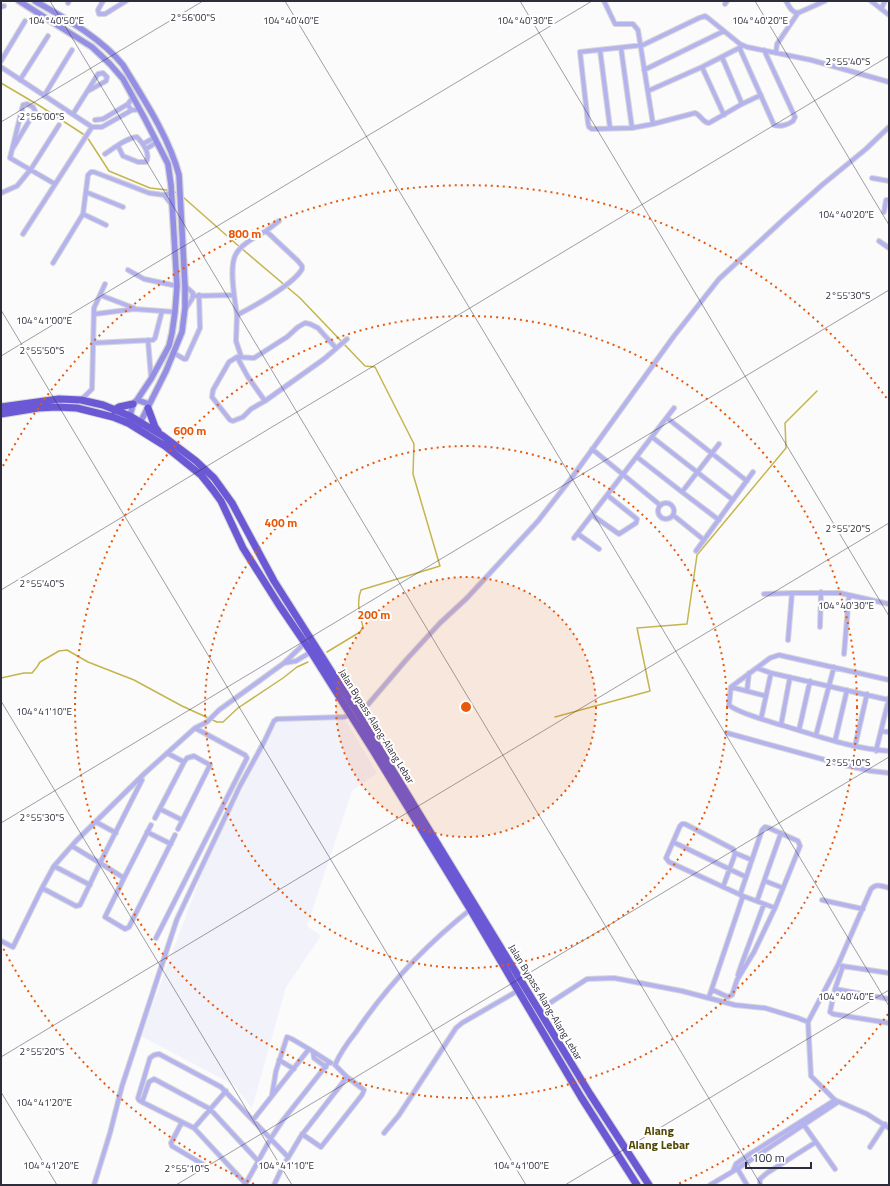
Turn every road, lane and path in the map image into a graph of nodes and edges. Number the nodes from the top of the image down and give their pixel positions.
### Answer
1 (19, 1) edge
2 (103, 1) edge
3 (126, 1) edge
4 (604, 1) edge
5 (786, 1) edge
6 (825, 1) edge
7 (871, 1) edge
8 (885, 1) edge
9 (39, 2) edge
10 (881, 9) junction
11 (798, 13) junction
12 (889, 15) edge
13 (25, 21) dead end
14 (724, 31) junction
15 (48, 36) dead end
16 (642, 46) junction
17 (742, 47) junction
18 (621, 48) junction
19 (72, 50) dead end
20 (600, 50) junction
21 (764, 50) junction
22 (776, 53) junction
23 (722, 58) junction
24 (1, 61) edge
25 (1, 67) edge
26 (702, 67) junction
27 (644, 70) junction
28 (20, 80) junction
29 (889, 82) edge
30 (88, 91) junction
31 (648, 91) junction
32 (761, 95) junction
33 (44, 96) junction
34 (133, 97) junction
35 (128, 104) junction
36 (742, 104) junction
37 (140, 108) junction
38 (132, 110) junction
39 (73, 114) junction
40 (724, 115) junction
41 (103, 119) junction
42 (94, 120) dead end
43 (653, 124) junction
44 (106, 125) junction
45 (59, 126) dead end
46 (92, 127) junction
47 (889, 127) edge
48 (610, 128) junction
49 (632, 128) junction
50 (156, 140) junction
51 (143, 144) junction
52 (118, 146) junction
53 (13, 148) junction
54 (146, 149) junction
55 (105, 154) dead end
56 (31, 169) junction
57 (872, 178) dead end
58 (889, 181) edge
59 (55, 184) junction
60 (86, 192) junction
61 (171, 192) junction
62 (1, 193) edge
63 (164, 195) junction
64 (889, 200) edge
65 (172, 205) junction
66 (124, 207) dead end
67 (884, 212) dead end
68 (83, 214) junction
69 (279, 221) dead end
70 (106, 225) dead end
71 (266, 231) junction
72 (174, 233) junction
73 (182, 233) junction
74 (23, 234) dead end
75 (174, 241) junction
76 (879, 241) dead end
77 (182, 242) junction
78 (889, 248) edge
79 (53, 263) dead end
80 (128, 270) dead end
81 (105, 284) dead end
82 (177, 286) junction
83 (185, 286) junction
84 (100, 295) junction
85 (199, 295) junction
86 (234, 295) junction
87 (193, 296) junction
88 (185, 308) junction
89 (134, 309) junction
90 (162, 311) junction
91 (175, 312) junction
92 (95, 314) junction
93 (237, 315) junction
94 (148, 340) junction
95 (346, 341) dead end
96 (93, 343) junction
97 (337, 347) junction
98 (174, 353) junction
99 (239, 357) junction
100 (151, 379) junction
101 (82, 400) junction
102 (265, 401) junction
103 (135, 402) junction
104 (148, 406) junction
105 (1, 407) edge
106 (674, 408) dead end
107 (114, 410) junction
108 (1, 414) edge
109 (130, 416) junction
110 (667, 418) junction
111 (126, 423) junction
112 (140, 426) junction
113 (163, 436) junction
114 (652, 437) junction
115 (719, 444) dead end
116 (592, 449) junction
117 (712, 453) junction
118 (637, 457) junction
119 (754, 472) dead end
120 (697, 473) junction
121 (622, 474) junction
122 (747, 481) junction
123 (682, 492) junction
124 (607, 495) junction
125 (733, 500) junction
126 (660, 505) junction
127 (592, 515) junction
128 (673, 516) junction
129 (719, 520) junction
130 (578, 534) junction
131 (574, 538) dead end
132 (704, 540) junction
133 (599, 549) dead end
134 (696, 551) dead end
135 (821, 592) junction
136 (792, 593) junction
137 (764, 594) dead end
138 (849, 595) junction
139 (889, 604) edge
140 (820, 627) dead end
141 (788, 640) dead end
142 (305, 643) junction
143 (844, 654) dead end
144 (317, 655) junction
145 (284, 663) junction
146 (834, 667) junction
147 (757, 668) junction
148 (749, 673) junction
149 (771, 673) junction
150 (790, 677) junction
151 (889, 680) edge
152 (810, 681) junction
153 (829, 686) junction
154 (731, 687) junction
155 (847, 690) junction
156 (747, 691) junction
157 (867, 694) junction
158 (766, 696) junction
159 (889, 699) edge
160 (350, 715) junction
161 (359, 715) junction
162 (887, 716) edge
163 (761, 719) junction
164 (781, 725) junction
165 (195, 728) junction
166 (799, 730) junction
167 (881, 731) junction
168 (889, 732) edge
169 (727, 733) dead end
170 (816, 735) junction
171 (836, 741) junction
172 (855, 746) junction
173 (876, 751) junction
174 (889, 751) edge
175 (167, 753) junction
176 (184, 762) junction
177 (145, 773) junction
178 (889, 773) edge
179 (160, 809) junction
180 (155, 818) dead end
181 (182, 820) junction
182 (96, 822) junction
183 (151, 825) dead end
184 (178, 829) dead end
185 (147, 832) junction
186 (116, 833) junction
187 (781, 833) junction
188 (175, 835) dead end
189 (673, 842) junction
190 (171, 844) junction
191 (72, 846) junction
192 (735, 853) junction
193 (752, 860) junction
194 (100, 864) junction
195 (54, 866) junction
196 (730, 870) junction
197 (746, 877) junction
198 (124, 878) junction
199 (765, 881) junction
200 (90, 885) junction
201 (723, 887) junction
202 (42, 888) junction
203 (783, 888) junction
204 (889, 888) edge
205 (742, 896) junction
206 (822, 900) dead end
207 (757, 901) junction
208 (764, 904) junction
209 (473, 908) junction
210 (775, 908) junction
211 (863, 909) junction
212 (156, 938) dead end
213 (1, 941) edge
214 (838, 965) junction
215 (843, 966) junction
216 (889, 973) edge
217 (737, 980) junction
218 (835, 989) junction
219 (519, 990) junction
220 (712, 990) junction
221 (709, 998) junction
222 (889, 999) edge
223 (539, 1010) junction
224 (808, 1022) junction
225 (889, 1023) edge
226 (311, 1050) junction
227 (279, 1060) junction
228 (330, 1062) junction
229 (334, 1065) junction
230 (326, 1067) junction
231 (294, 1069) junction
232 (347, 1077) junction
233 (226, 1091) junction
234 (272, 1097) junction
235 (836, 1101) junction
236 (142, 1102) junction
237 (210, 1109) junction
238 (253, 1120) junction
239 (182, 1122) junction
240 (804, 1125) junction
241 (888, 1126) edge
242 (194, 1128) junction
243 (384, 1133) dead end
244 (302, 1134) junction
245 (271, 1138) junction
246 (816, 1142) junction
247 (870, 1147) dead end
248 (288, 1157) junction
249 (259, 1162) junction
250 (204, 1165) dead end
251 (736, 1167) junction
252 (835, 1169) dead end
253 (246, 1184) edge
254 (94, 1185) edge
255 (274, 1185) edge
256 (637, 1185) edge
257 (649, 1185) edge
258 (710, 1185) edge
259 (747, 1185) edge
260 (760, 1185) edge

1 - 34 street
2 - 3 street
4 - 16 street
5 - 11 street
6 - 11 street
7 - 10 street
8 - 10 street
9 - 73 street
10 - 12 street
11 - 22 street
13 - 24 street
14 - 16 street
14 - 17 street
14 - 27 street
15 - 28 street
16 - 18 street
16 - 27 street
17 - 21 street
17 - 23 street
17 - 32 street
18 - 20 street
18 - 49 street
19 - 33 street
20 - 48 street
20 - 48 street
21 - 22 street
21 - 32 street
22 - 29 street
23 - 26 street
23 - 36 street
25 - 28 street
26 - 31 street
26 - 40 street
27 - 31 street
28 - 33 street
30 - 30 street
30 - 39 street
31 - 43 street
32 - 36 street
33 - 39 street
34 - 35 street
34 - 37 street
35 - 38 street
35 - 41 street
36 - 40 street
37 - 38 street
37 - 50 street
38 - 44 street
39 - 46 street
40 - 43 street
41 - 42 street
41 - 44 street
43 - 49 street
44 - 46 street
45 - 56 street
46 - 59 street
47 - 116 street
48 - 49 street
50 - 51 street
50 - 54 street
50 - 61 street
51 - 52 street
51 - 54 street
52 - 54 street
52 - 55 street
53 - 53 street
53 - 56 street
56 - 59 street
56 - 62 street
57 - 58 street
59 - 74 street
60 - 63 street
60 - 66 street
60 - 68 street
61 - 63 street
61 - 65 street
63 - 65 street
64 - 67 street
65 - 72 street
68 - 70 street
68 - 79 street
69 - 71 street
71 - 86 street
71 - 93 street
72 - 73 street
72 - 75 street
73 - 77 street
75 - 77 street
75 - 82 street
76 - 78 street
77 - 83 street
80 - 82 street
81 - 84 street
82 - 91 street
83 - 87 street
83 - 88 street
84 - 89 street
84 - 92 street
85 - 86 street
85 - 87 street
85 - 98 street
86 - 93 street
87 - 88 street
88 - 98 street
89 - 90 street
89 - 92 street
90 - 91 street
90 - 94 street
91 - 100 street
92 - 96 street
93 - 99 street
94 - 96 street
94 - 100 street
95 - 97 street
96 - 101 street
97 - 99 street
97 - 102 street
98 - 104 street
99 - 102 street
99 - 102 street
100 - 103 street
101 - 105 highway, Jalan Bypass Alang-Alang Lebar
101 - 107 highway, Jalan Bypass Alang-Alang Lebar
103 - 104 street
103 - 107 highway
103 - 109 street
104 - 112 street
104 - 113 highway
106 - 110 street
107 - 109 highway, Jalan Bypass Alang-Alang Lebar
108 - 111 highway, Jalan Bypass Alang-Alang Lebar
109 - 111 street
109 - 112 highway, Jalan Bypass Alang-Alang Lebar
110 - 114 street
110 - 117 street
111 - 112 highway, Jalan Bypass Alang-Alang Lebar
112 - 113 highway, Jalan Bypass Alang-Alang Lebar
112 - 142 highway, Jalan Bypass Alang-Alang Lebar
113 - 144 highway, Jalan Bypass Alang-Alang Lebar
114 - 118 street
114 - 120 street
115 - 117 street
116 - 121 street
116 - 161 street
117 - 120 street
117 - 122 street
118 - 121 street
118 - 123 street
119 - 122 street
120 - 123 street
120 - 125 street
121 - 124 street
121 - 126 street
122 - 125 street
123 - 129 street
124 - 127 street
124 - 127 street
125 - 129 street
126 - 128 street
126 - 128 street
127 - 130 street
128 - 132 street
129 - 132 street
130 - 131 street
130 - 133 street
132 - 134 street
135 - 136 street
135 - 138 street
135 - 140 street
136 - 137 street
136 - 141 street
138 - 139 street
138 - 143 street
142 - 144 highway, Jalan Bypass Alang-Alang Lebar
142 - 145 street
144 - 145 street
144 - 160 highway, Jalan Bypass Alang-Alang Lebar
144 - 161 highway, Jalan Bypass Alang-Alang Lebar
145 - 165 street
146 - 147 street
146 - 151 street
146 - 153 street
147 - 148 street
147 - 149 street
148 - 154 street
148 - 156 street
149 - 150 street
149 - 158 street
150 - 152 street
150 - 164 street
152 - 153 street
152 - 166 street
153 - 155 street
153 - 170 street
154 - 156 street
154 - 163 street
155 - 157 street
155 - 171 street
156 - 158 street
157 - 159 street
157 - 172 street
158 - 163 street
159 - 162 street
160 - 209 highway, Jalan Bypass Alang-Alang Lebar
160 - 254 street
161 - 209 highway, Jalan Bypass Alang-Alang Lebar
162 - 167 street
163 - 164 street
164 - 166 street
165 - 175 street
165 - 212 street
166 - 170 street
167 - 168 street
167 - 173 street
169 - 178 street
170 - 171 street
171 - 172 street
172 - 173 street
173 - 174 street
175 - 176 street
175 - 177 street
176 - 179 street
176 - 181 street
177 - 182 street
177 - 186 street
179 - 180 street
179 - 181 street
181 - 184 street
182 - 186 street
182 - 191 street
183 - 185 street
185 - 190 street
185 - 198 street
186 - 194 street
187 - 193 street
187 - 199 street
187 - 203 street
188 - 190 street
189 - 192 street
189 - 196 street
189 - 201 street
190 - 198 street
191 - 194 street
191 - 195 street
192 - 193 street
192 - 196 street
193 - 197 street
194 - 198 street
194 - 200 street
195 - 200 street
195 - 202 street
196 - 197 street
196 - 201 street
197 - 205 street
199 - 203 street
199 - 207 street
200 - 202 street
201 - 205 street
202 - 213 street
203 - 210 street
204 - 211 street
205 - 207 street
205 - 220 street
206 - 211 street
207 - 208 street
208 - 210 street
208 - 217 street
209 - 219 highway, Jalan Bypass Alang-Alang Lebar
209 - 223 highway, Jalan Bypass Alang-Alang Lebar
209 - 229 street
210 - 217 street
211 - 214 street
214 - 215 street
214 - 224 street
215 - 216 street
215 - 218 street
217 - 220 street
218 - 222 street
218 - 225 street
219 - 243 street
219 - 256 highway, Jalan Bypass Alang-Alang Lebar
220 - 221 street
221 - 223 street
221 - 224 street
223 - 257 highway, Jalan Bypass Alang-Alang Lebar
224 - 235 street
226 - 227 street
226 - 228 street
226 - 230 street
226 - 231 street
227 - 231 street
227 - 234 street
228 - 229 street
228 - 230 street
229 - 232 street
230 - 245 street
231 - 234 street
232 - 244 street
232 - 244 street
233 - 236 street
233 - 237 street
233 - 238 street
234 - 238 street
235 - 240 street
235 - 241 street
235 - 251 street
236 - 237 street
236 - 239 street
237 - 242 street
237 - 249 street
238 - 245 street
239 - 242 street
239 - 250 street
240 - 246 street
240 - 251 street
241 - 247 street
242 - 253 street
244 - 248 street
245 - 248 street
245 - 249 street
246 - 252 street
246 - 260 street
248 - 255 street
249 - 253 street
251 - 258 street
251 - 259 street

